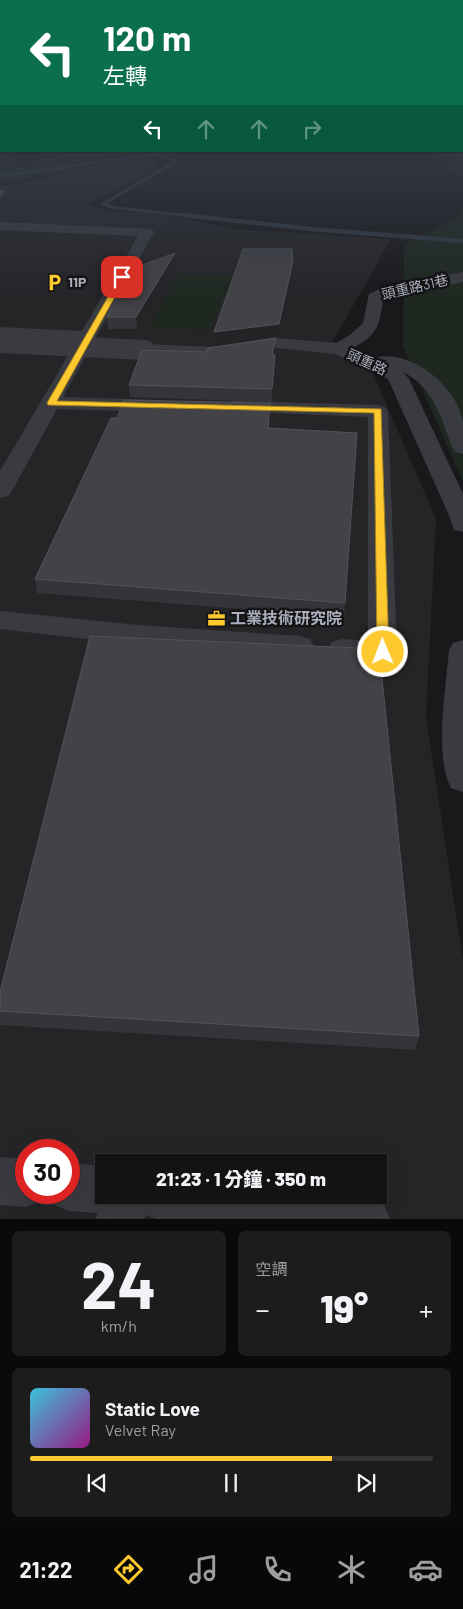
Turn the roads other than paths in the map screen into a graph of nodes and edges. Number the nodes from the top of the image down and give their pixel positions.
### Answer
1 (0, 226) edge
2 (463, 277) edge
3 (0, 332) edge
4 (89, 337) junction
5 (0, 343) edge
6 (339, 349) junction
7 (381, 362) dead end
8 (51, 403) junction
9 (180, 406) edge
10 (210, 407) edge
11 (463, 447) edge
12 (2, 484) edge
13 (463, 525) edge
14 (0, 620) edge
15 (463, 650) edge
16 (463, 779) edge
17 (0, 1181) edge
18 (15, 1182) edge
19 (80, 1188) edge
20 (95, 1189) edge
21 (124, 1204) edge
22 (235, 1204) edge
23 (120, 1219) edge
24 (366, 1219) edge

1 - 4 street
2 - 6 street, 頭重路31巷
3 - 4 street
4 - 8 street
5 - 6 street, 頭重路, bridge
6 - 13 street, 頭重路
7 - 11 street
8 - 9 street
8 - 12 street
10 - 14 street
15 - 16 street
17 - 18 street
19 - 20 street
21 - 23 street
22 - 24 street

